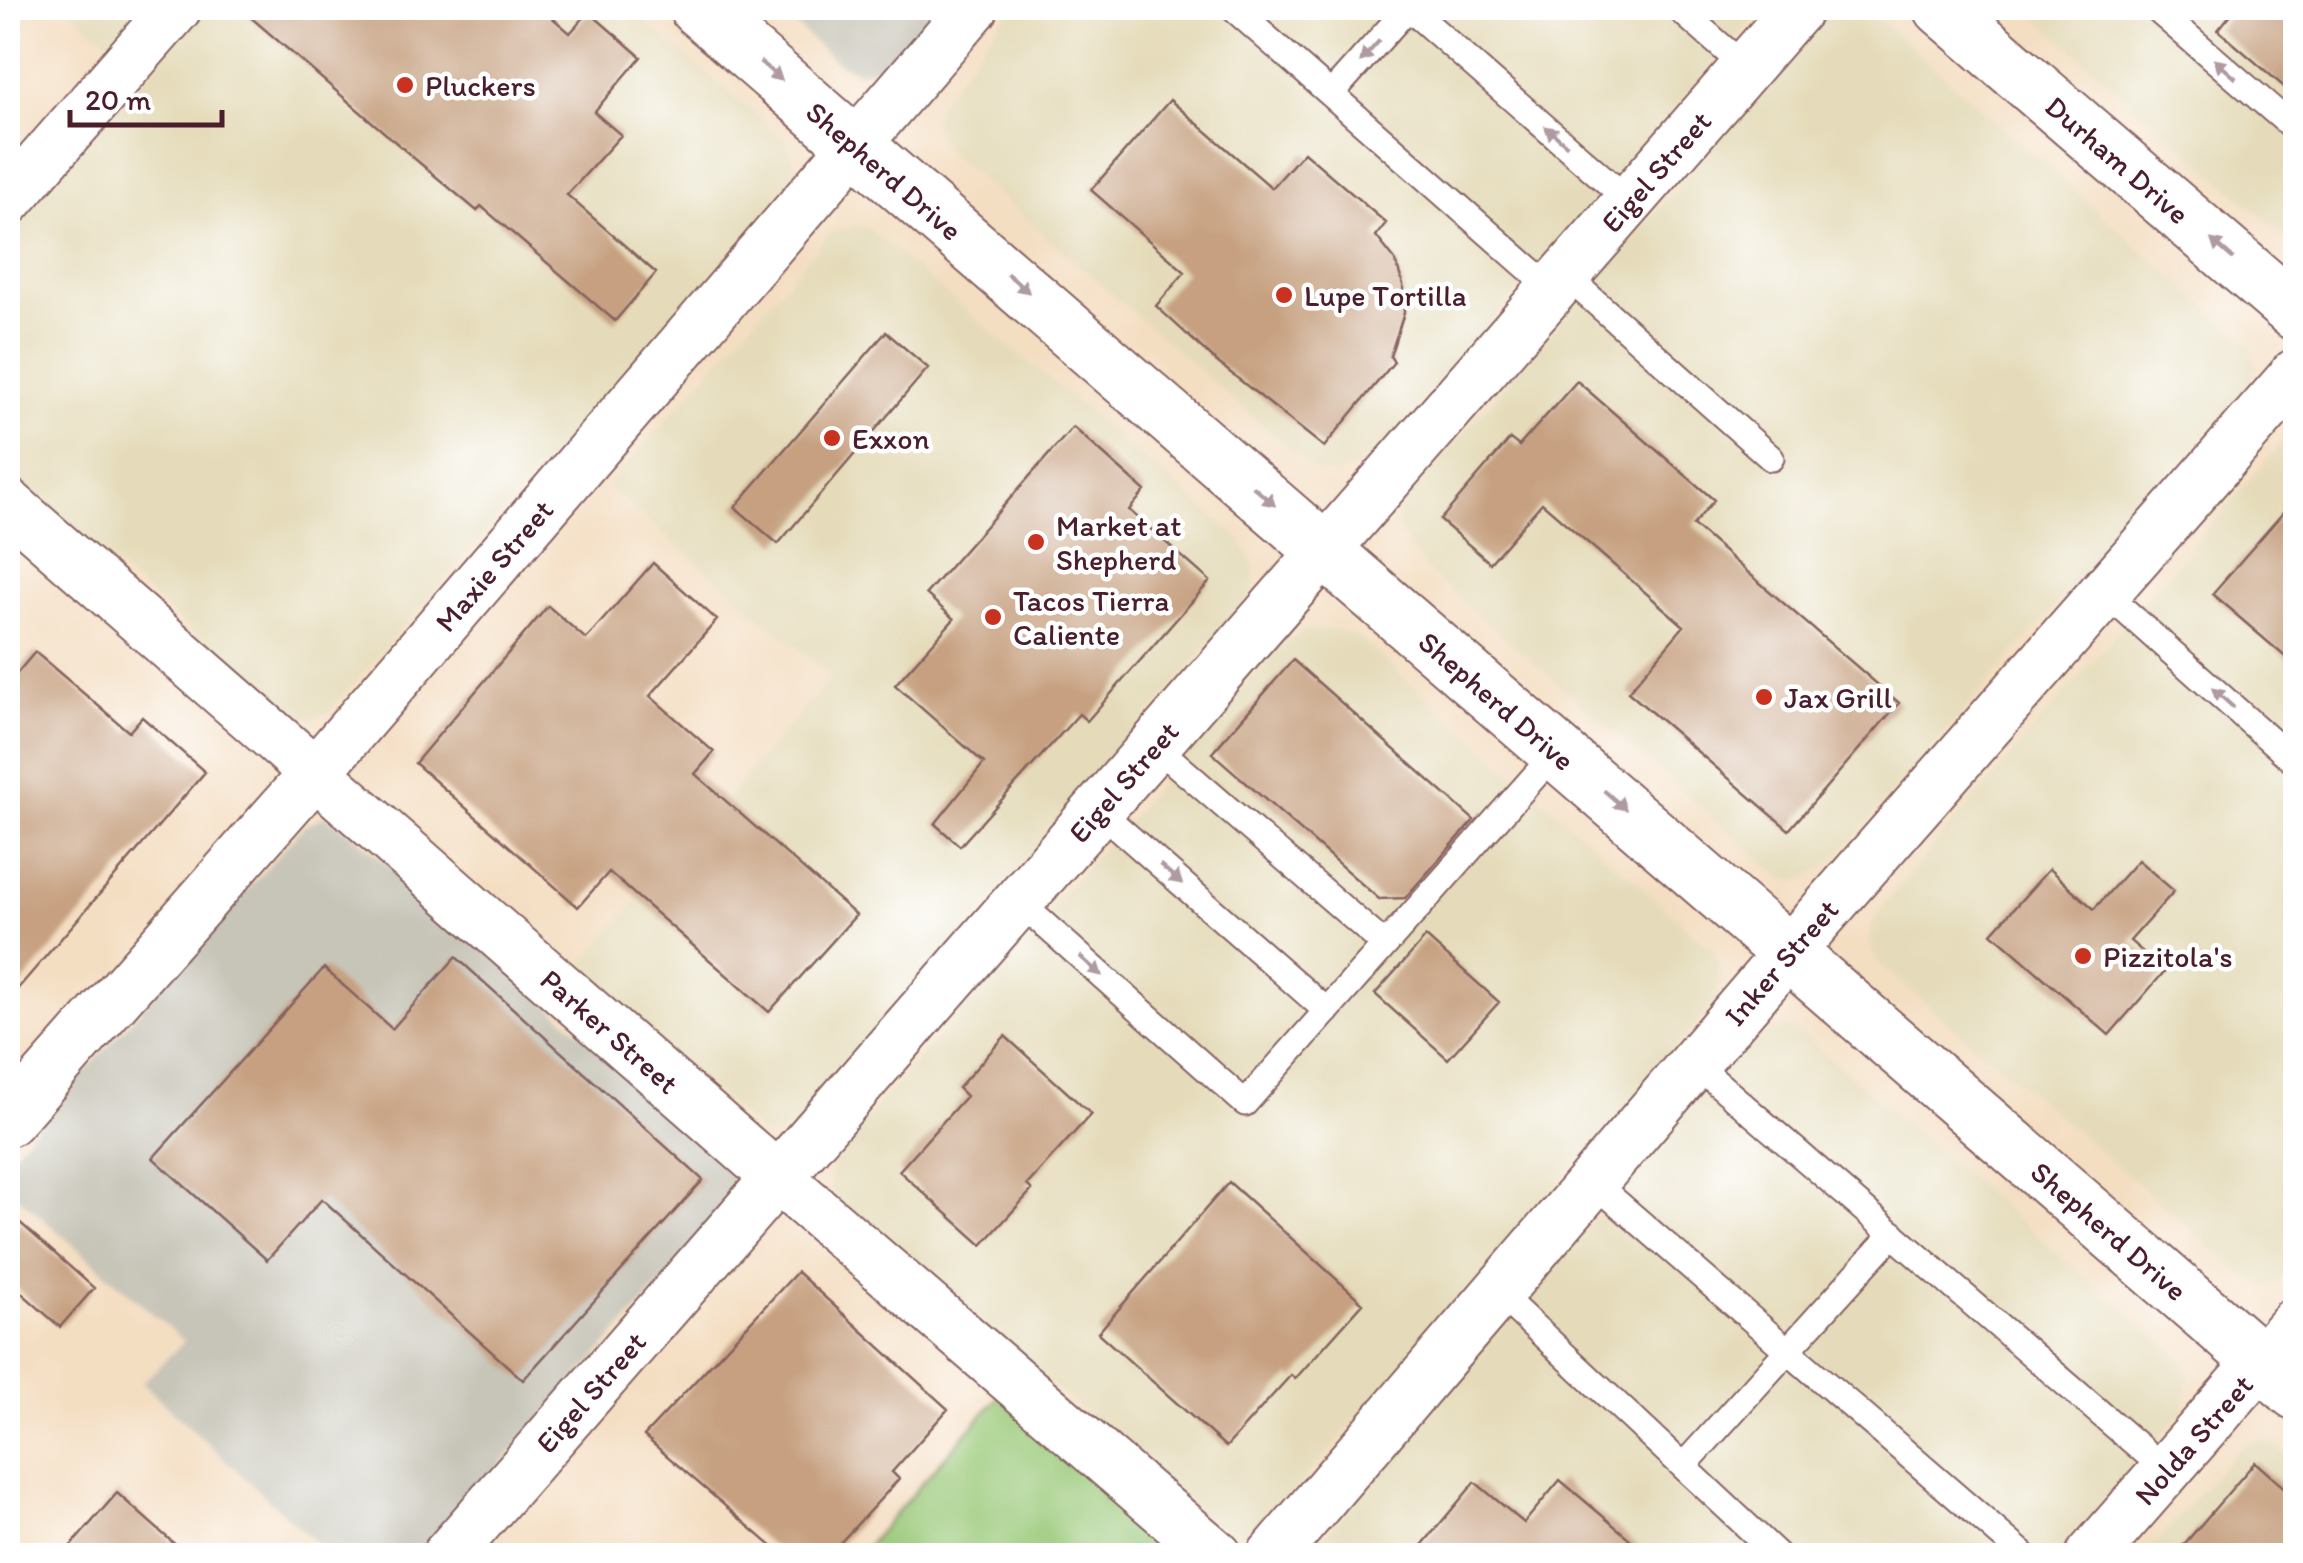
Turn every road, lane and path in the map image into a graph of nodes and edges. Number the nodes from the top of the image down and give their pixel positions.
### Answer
1 (176, 8) edge
2 (698, 8) edge
3 (973, 8) edge
4 (1233, 8) edge
5 (1409, 8) edge
6 (1678, 8) edge
7 (1798, 8) edge
8 (1942, 8) edge
9 (2156, 8) edge
10 (1746, 68) junction
11 (1331, 94) junction
12 (2296, 130) edge
13 (855, 143) junction
14 (8, 200) edge
15 (1629, 201) junction
16 (1559, 282) junction
17 (2296, 313) edge
18 (2296, 374) edge
19 (1771, 458) dead end
20 (8, 504) edge
21 (1325, 549) junction
22 (2104, 592) junction
23 (1154, 745) junction
24 (1558, 750) junction
25 (2296, 763) edge
26 (314, 774) junction
27 (1098, 810) junction
28 (1018, 902) junction
29 (1384, 945) junction
30 (1789, 952) junction
31 (1327, 1010) junction
32 (1694, 1062) junction
33 (8, 1120) edge
34 (778, 1178) junction
35 (1592, 1182) junction
36 (1893, 1234) junction
37 (1496, 1292) junction
38 (1788, 1350) junction
39 (2284, 1359) edge
40 (1685, 1464) junction
41 (2166, 1470) junction
42 (447, 1556) edge
43 (1218, 1556) edge
44 (1272, 1556) edge
45 (1779, 1556) edge
46 (2024, 1556) edge
47 (2092, 1556) edge

1 - 14 street
2 -> 13 main road, Shepherd Drive
3 - 13 street, Maxie Street
4 - 11 lane
5 -> 11 lane
15 -> 5 lane
6 - 10 lane
7 - 10 street, Eigel Street
17 -> 8 main road, Durham Drive
12 -> 9 lane
10 - 15 street, Eigel Street
11 - 16 lane
13 -> 21 main road, Shepherd Drive
13 - 26 street, Maxie Street
15 - 16 street, Eigel Street
16 - 19 lane
16 - 21 street, Eigel Street
18 - 22 street, Inker Street
20 - 26 street, Parker Street
21 - 23 street, Eigel Street
21 - 24 main road, Shepherd Drive
25 -> 22 lane
22 - 30 street, Inker Street
23 - 27 street, Eigel Street
23 - 29 lane
24 - 29 lane
24 -> 30 main road, Shepherd Drive
26 - 33 street, Maxie Street
26 - 34 street, Parker Street
27 - 28 street, Eigel Street
27 -> 31 lane
28 -> 31 lane
28 - 34 street, Eigel Street
29 - 31 lane
30 - 32 street, Inker Street
30 - 39 main road, Shepherd Drive
32 - 35 street, Inker Street
32 - 36 lane
34 - 42 street, Eigel Street
34 - 43 street, Parker Street
35 - 37 street, Inker Street
35 - 38 lane
36 - 38 lane
36 - 41 lane
37 - 40 lane
37 - 44 street, Inker Street
38 - 40 lane
38 - 46 lane
39 - 41 street, Nolda Street
40 - 45 lane
41 - 47 street, Nolda Street

